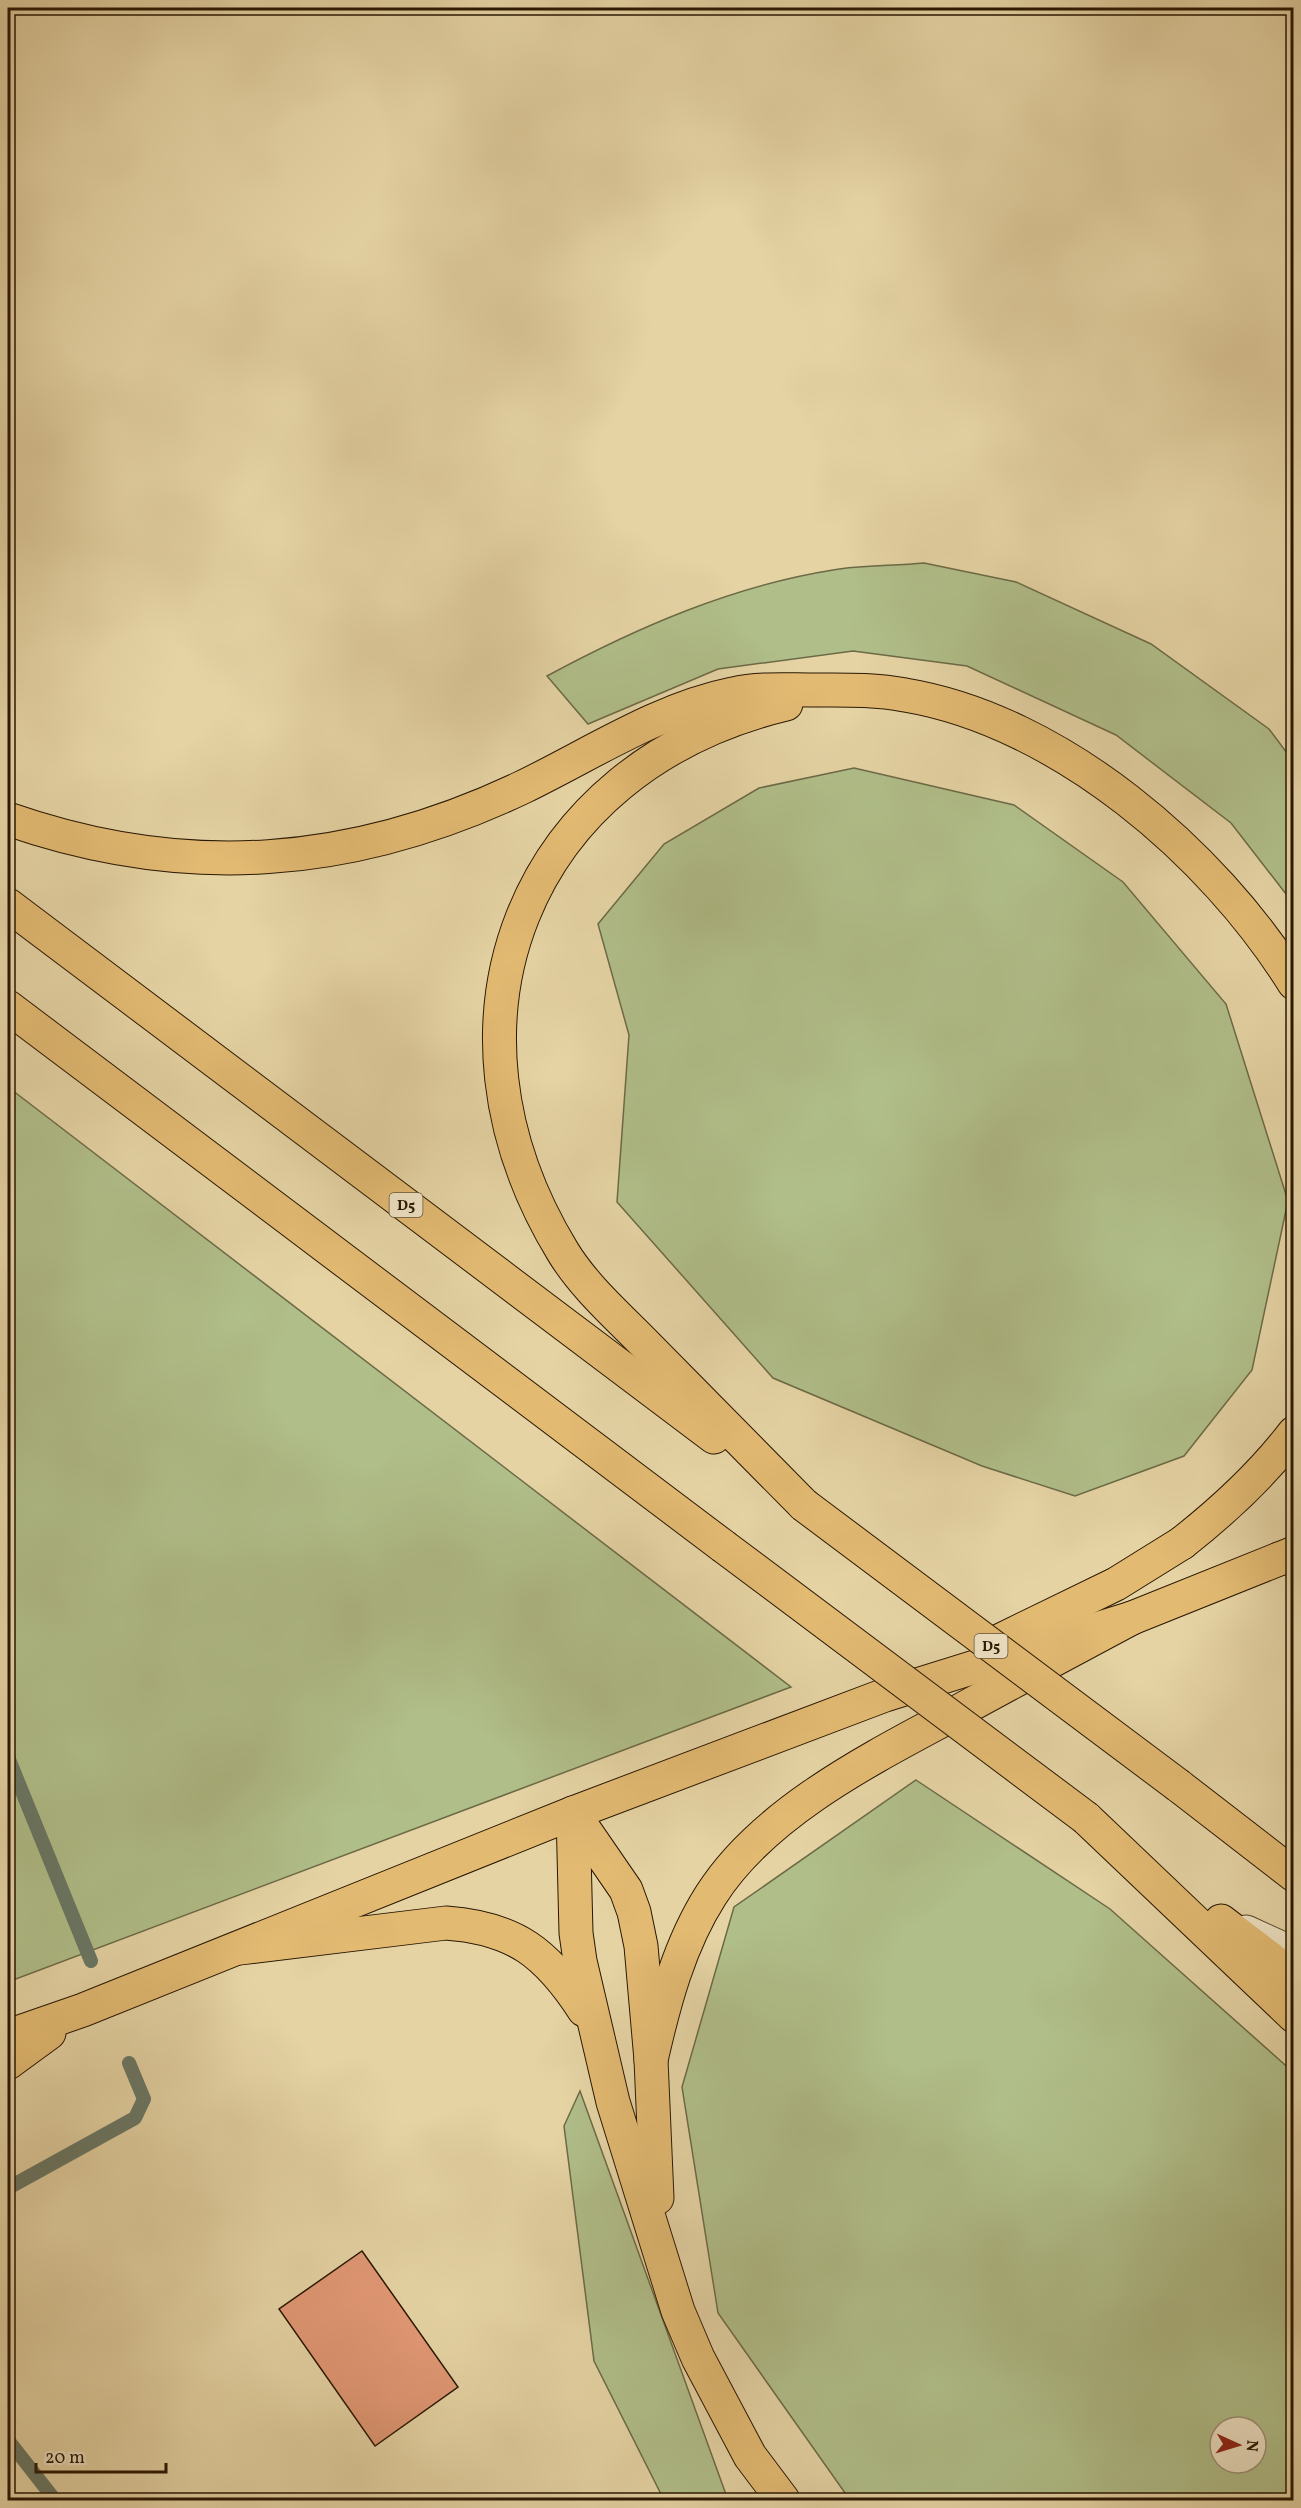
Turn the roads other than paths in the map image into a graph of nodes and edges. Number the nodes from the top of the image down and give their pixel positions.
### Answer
1 (846, 690) junction
2 (8, 819) edge
3 (8, 905) edge
4 (1293, 983) edge
5 (8, 1006) edge
6 (1293, 1433) edge
7 (804, 1505) junction
8 (1286, 1556) edge
9 (1132, 1618) junction
10 (885, 1695) junction
11 (573, 1813) junction
12 (1086, 1818) junction
13 (1281, 1865) edge
14 (1293, 1884) edge
15 (1218, 1919) junction
16 (240, 1948) junction
17 (1293, 1954) edge
18 (1293, 1977) edge
19 (83, 2010) junction
20 (1293, 2016) edge
21 (595, 2026) junction
22 (8, 2036) edge
23 (651, 2060) junction
24 (8, 2063) edge
25 (661, 2254) junction
26 (783, 2500) edge

1 - 2 main road
1 - 4 main road
1 - 7 main road
3 - 7 main road, D5
5 - 12 main road, bridge
6 - 10 main road
7 - 13 main road, D5, bridge
8 - 9 main road
9 - 10 main road
9 - 23 main road
10 - 11 main road
11 - 16 main road
11 - 21 main road
11 - 23 main road
12 - 15 main road
12 - 20 main road
13 - 14 lane, D5
15 - 17 lane
15 - 18 main road
16 - 19 main road
16 - 21 main road
19 - 22 main road
19 - 24 main road
21 - 25 main road
23 - 25 main road
25 - 26 main road

